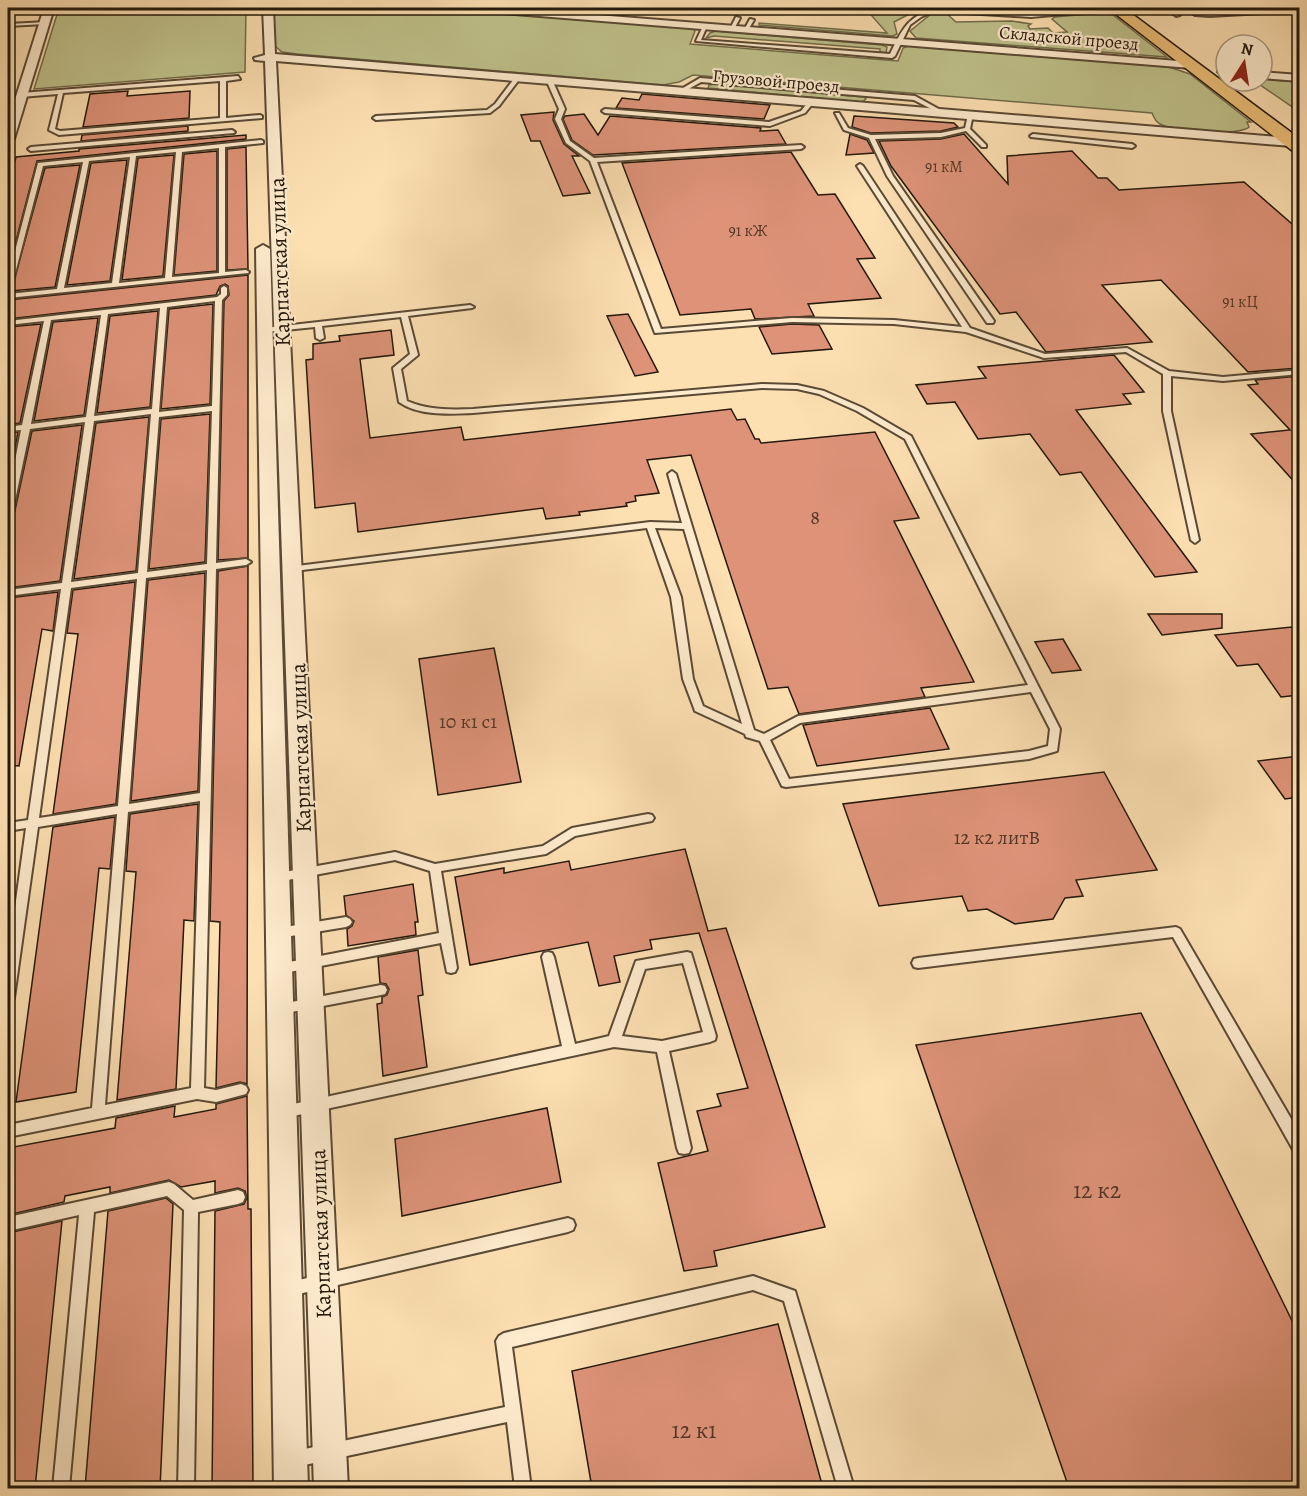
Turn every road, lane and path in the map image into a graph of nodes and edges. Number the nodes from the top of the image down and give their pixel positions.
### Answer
1 (50, 8) edge
2 (258, 8) edge
3 (268, 8) edge
4 (477, 8) edge
5 (939, 8) edge
6 (1117, 8) edge
7 (1138, 8) edge
8 (1167, 8) edge
9 (1185, 8) edge
10 (754, 9) edge
11 (1041, 9) edge
12 (1299, 10) edge
13 (742, 11) dead end
14 (1090, 11) junction
15 (1002, 13) junction
16 (1178, 15) dead end
17 (45, 23) junction
18 (8, 25) edge
19 (705, 26) junction
20 (899, 42) junction
21 (265, 57) junction
22 (1191, 65) junction
23 (1214, 65) edge
24 (1274, 76) edge
25 (518, 77) junction
26 (238, 78) dead end
27 (1299, 78) edge
28 (223, 80) junction
29 (554, 80) junction
30 (148, 85) junction
31 (681, 91) junction
32 (61, 93) junction
33 (147, 93) dead end
34 (1247, 93) edge
35 (21, 96) junction
36 (811, 102) junction
37 (605, 111) dead end
38 (943, 113) junction
39 (837, 114) dead end
40 (971, 115) junction
41 (260, 117) junction
42 (376, 118) dead end
43 (223, 119) junction
44 (1082, 125) junction
45 (968, 129) junction
46 (232, 132) dead end
47 (1033, 135) dead end
48 (872, 137) junction
49 (8, 139) edge
50 (1084, 140) junction
51 (1297, 140) edge
52 (261, 142) junction
53 (222, 145) junction
54 (984, 146) dead end
55 (1132, 146) dead end
56 (801, 147) dead end
57 (31, 148) dead end
58 (179, 150) junction
59 (133, 154) junction
60 (86, 159) junction
61 (593, 160) junction
62 (860, 166) dead end
63 (246, 272) dead end
64 (222, 274) junction
65 (168, 280) junction
66 (115, 285) junction
67 (224, 288) dead end
68 (8, 289) edge
69 (60, 291) junction
70 (8, 296) edge
71 (219, 299) junction
72 (164, 305) junction
73 (470, 307) dead end
74 (105, 312) junction
75 (404, 314) junction
76 (48, 319) junction
77 (990, 321) dead end
78 (8, 323) edge
79 (318, 324) junction
80 (273, 329) junction
81 (967, 330) junction
82 (320, 338) dead end
83 (1299, 372) edge
84 (1167, 373) junction
85 (216, 408) junction
86 (155, 413) junction
87 (90, 419) junction
88 (26, 426) junction
89 (8, 429) edge
90 (672, 474) dead end
91 (8, 515) edge
92 (650, 525) junction
93 (688, 525) junction
94 (1195, 540) dead end
95 (246, 562) dead end
96 (211, 567) junction
97 (281, 571) junction
98 (142, 576) junction
99 (66, 586) junction
100 (8, 593) edge
101 (1034, 688) junction
102 (750, 734) junction
103 (764, 739) junction
104 (205, 796) junction
105 (123, 809) junction
106 (648, 818) dead end
107 (32, 823) junction
108 (8, 827) edge
109 (435, 868) junction
110 (305, 872) junction
111 (277, 877) junction
112 (346, 922) dead end
113 (307, 929) junction
114 (278, 933) junction
115 (446, 936) junction
116 (548, 957) dead end
117 (309, 963) junction
118 (918, 963) dead end
119 (451, 968) dead end
120 (279, 969) junction
121 (381, 990) dead end
122 (8, 998) edge
123 (310, 1004) junction
124 (280, 1010) junction
125 (614, 1041) junction
126 (662, 1047) junction
127 (570, 1051) junction
128 (241, 1090) dead end
129 (197, 1093) junction
130 (315, 1106) junction
131 (282, 1112) junction
132 (98, 1113) junction
133 (8, 1131) edge
134 (684, 1148) dead end
135 (1299, 1148) edge
136 (238, 1197) dead end
137 (87, 1207) junction
138 (191, 1207) junction
139 (8, 1224) edge
140 (568, 1225) dead end
141 (322, 1281) junction
142 (286, 1290) junction
143 (512, 1413) junction
144 (329, 1451) junction
145 (290, 1460) junction
146 (61, 1488) edge
147 (186, 1488) edge
148 (291, 1488) edge
149 (330, 1488) edge
150 (523, 1488) edge
151 (846, 1488) edge

1 - 17 street
2 - 21 street, Карпатская улица
3 - 21 street, Карпатская улица
4 - 19 street, Складской проезд
5 - 15 lane
5 - 20 lane
6 - 14 lane
6 - 22 main road
7 - 23 main road
8 - 16 lane
9 - 12 lane
10 - 13 lane
11 - 14 lane
11 - 15 lane
14 - 15 lane
17 - 18 lane
17 - 35 street
19 - 20 street, Складской проезд
19 - 20 lane
20 - 22 street, Складской проезд
21 - 25 street, Грузовой проезд
21 - 41 street, Карпатская улица
21 - 80 street, Карпатская улица
22 - 51 main road
24 - 27 street
25 - 29 street, Грузовой проезд
25 - 42 lane
26 - 28 lane
28 - 30 lane
28 - 43 lane
29 - 31 street, Грузовой проезд
29 - 61 lane
30 - 32 lane
30 - 33 lane
31 - 36 street, Грузовой проезд
31 - 38 lane
32 - 35 lane
32 - 43 lane
34 - 51 main road
35 - 49 street
36 - 37 lane
36 - 38 street, Грузовой проезд
38 - 40 street, Грузовой проезд
39 - 48 lane
40 - 44 street, Грузовой проезд
40 - 45 lane
41 - 43 lane
41 - 52 street, Карпатская улица
44 - 50 lane
44 - 51 street, Грузовой проезд
45 - 48 lane
45 - 54 lane
46 - 57 lane
47 - 50 lane
48 - 77 lane
50 - 55 lane
52 - 53 lane
52 - 80 street, Карпатская улица
53 - 58 lane
53 - 64 lane
56 - 61 lane
58 - 59 lane
58 - 65 lane
59 - 60 lane
59 - 66 lane
60 - 68 lane
60 - 69 lane
61 - 81 lane
62 - 81 lane
63 - 64 lane
64 - 65 lane
65 - 66 lane
66 - 69 lane
67 - 71 lane
69 - 70 lane
71 - 72 lane
71 - 85 lane
72 - 74 lane
72 - 86 lane
73 - 75 lane
74 - 76 lane
74 - 87 lane
75 - 79 lane
75 - 101 lane
76 - 78 lane
76 - 88 lane
79 - 80 lane
79 - 82 lane
80 - 97 street, Карпатская улица
81 - 84 lane
83 - 84 lane
84 - 94 lane
85 - 86 lane
85 - 96 lane
86 - 87 lane
86 - 98 lane
87 - 88 lane
87 - 99 lane
88 - 89 lane
88 - 91 lane
90 - 93 lane
92 - 93 lane
92 - 97 lane
92 - 102 lane
93 - 102 lane
95 - 96 lane
96 - 98 lane
96 - 104 lane
97 - 110 street, Карпатская улица
97 - 111 street, Карпатская улица
98 - 99 lane
98 - 105 lane
99 - 100 lane
99 - 107 lane
101 - 103 lane
101 - 103 lane
102 - 103 lane
104 - 105 lane
104 - 129 lane
105 - 107 lane
105 - 132 lane
106 - 109 lane
107 - 108 lane
107 - 122 lane
109 - 110 lane
109 - 115 lane
110 - 111 lane
110 - 113 street, Карпатская улица
111 - 114 street, Карпатская улица
112 - 113 lane
113 - 114 lane
113 - 117 street, Карпатская улица
114 - 120 street, Карпатская улица
115 - 117 lane
115 - 119 lane
116 - 127 lane
117 - 120 lane
117 - 123 street, Карпатская улица
118 - 135 lane
120 - 124 street, Карпатская улица
121 - 123 lane
123 - 124 lane
123 - 130 street, Карпатская улица
124 - 131 street, Карпатская улица
125 - 126 lane
125 - 126 lane
125 - 127 lane
126 - 134 lane
127 - 130 lane
128 - 129 lane
129 - 132 lane
130 - 131 lane
130 - 141 street, Карпатская улица
131 - 142 street, Карпатская улица
132 - 133 lane
136 - 138 lane
137 - 138 lane
137 - 139 lane
137 - 146 lane
138 - 147 lane
140 - 141 lane
141 - 142 lane
141 - 144 street, Карпатская улица
142 - 145 street, Карпатская улица
143 - 144 lane
143 - 150 lane
143 - 151 lane
144 - 145 lane
144 - 149 street, Карпатская улица
145 - 148 street, Карпатская улица

